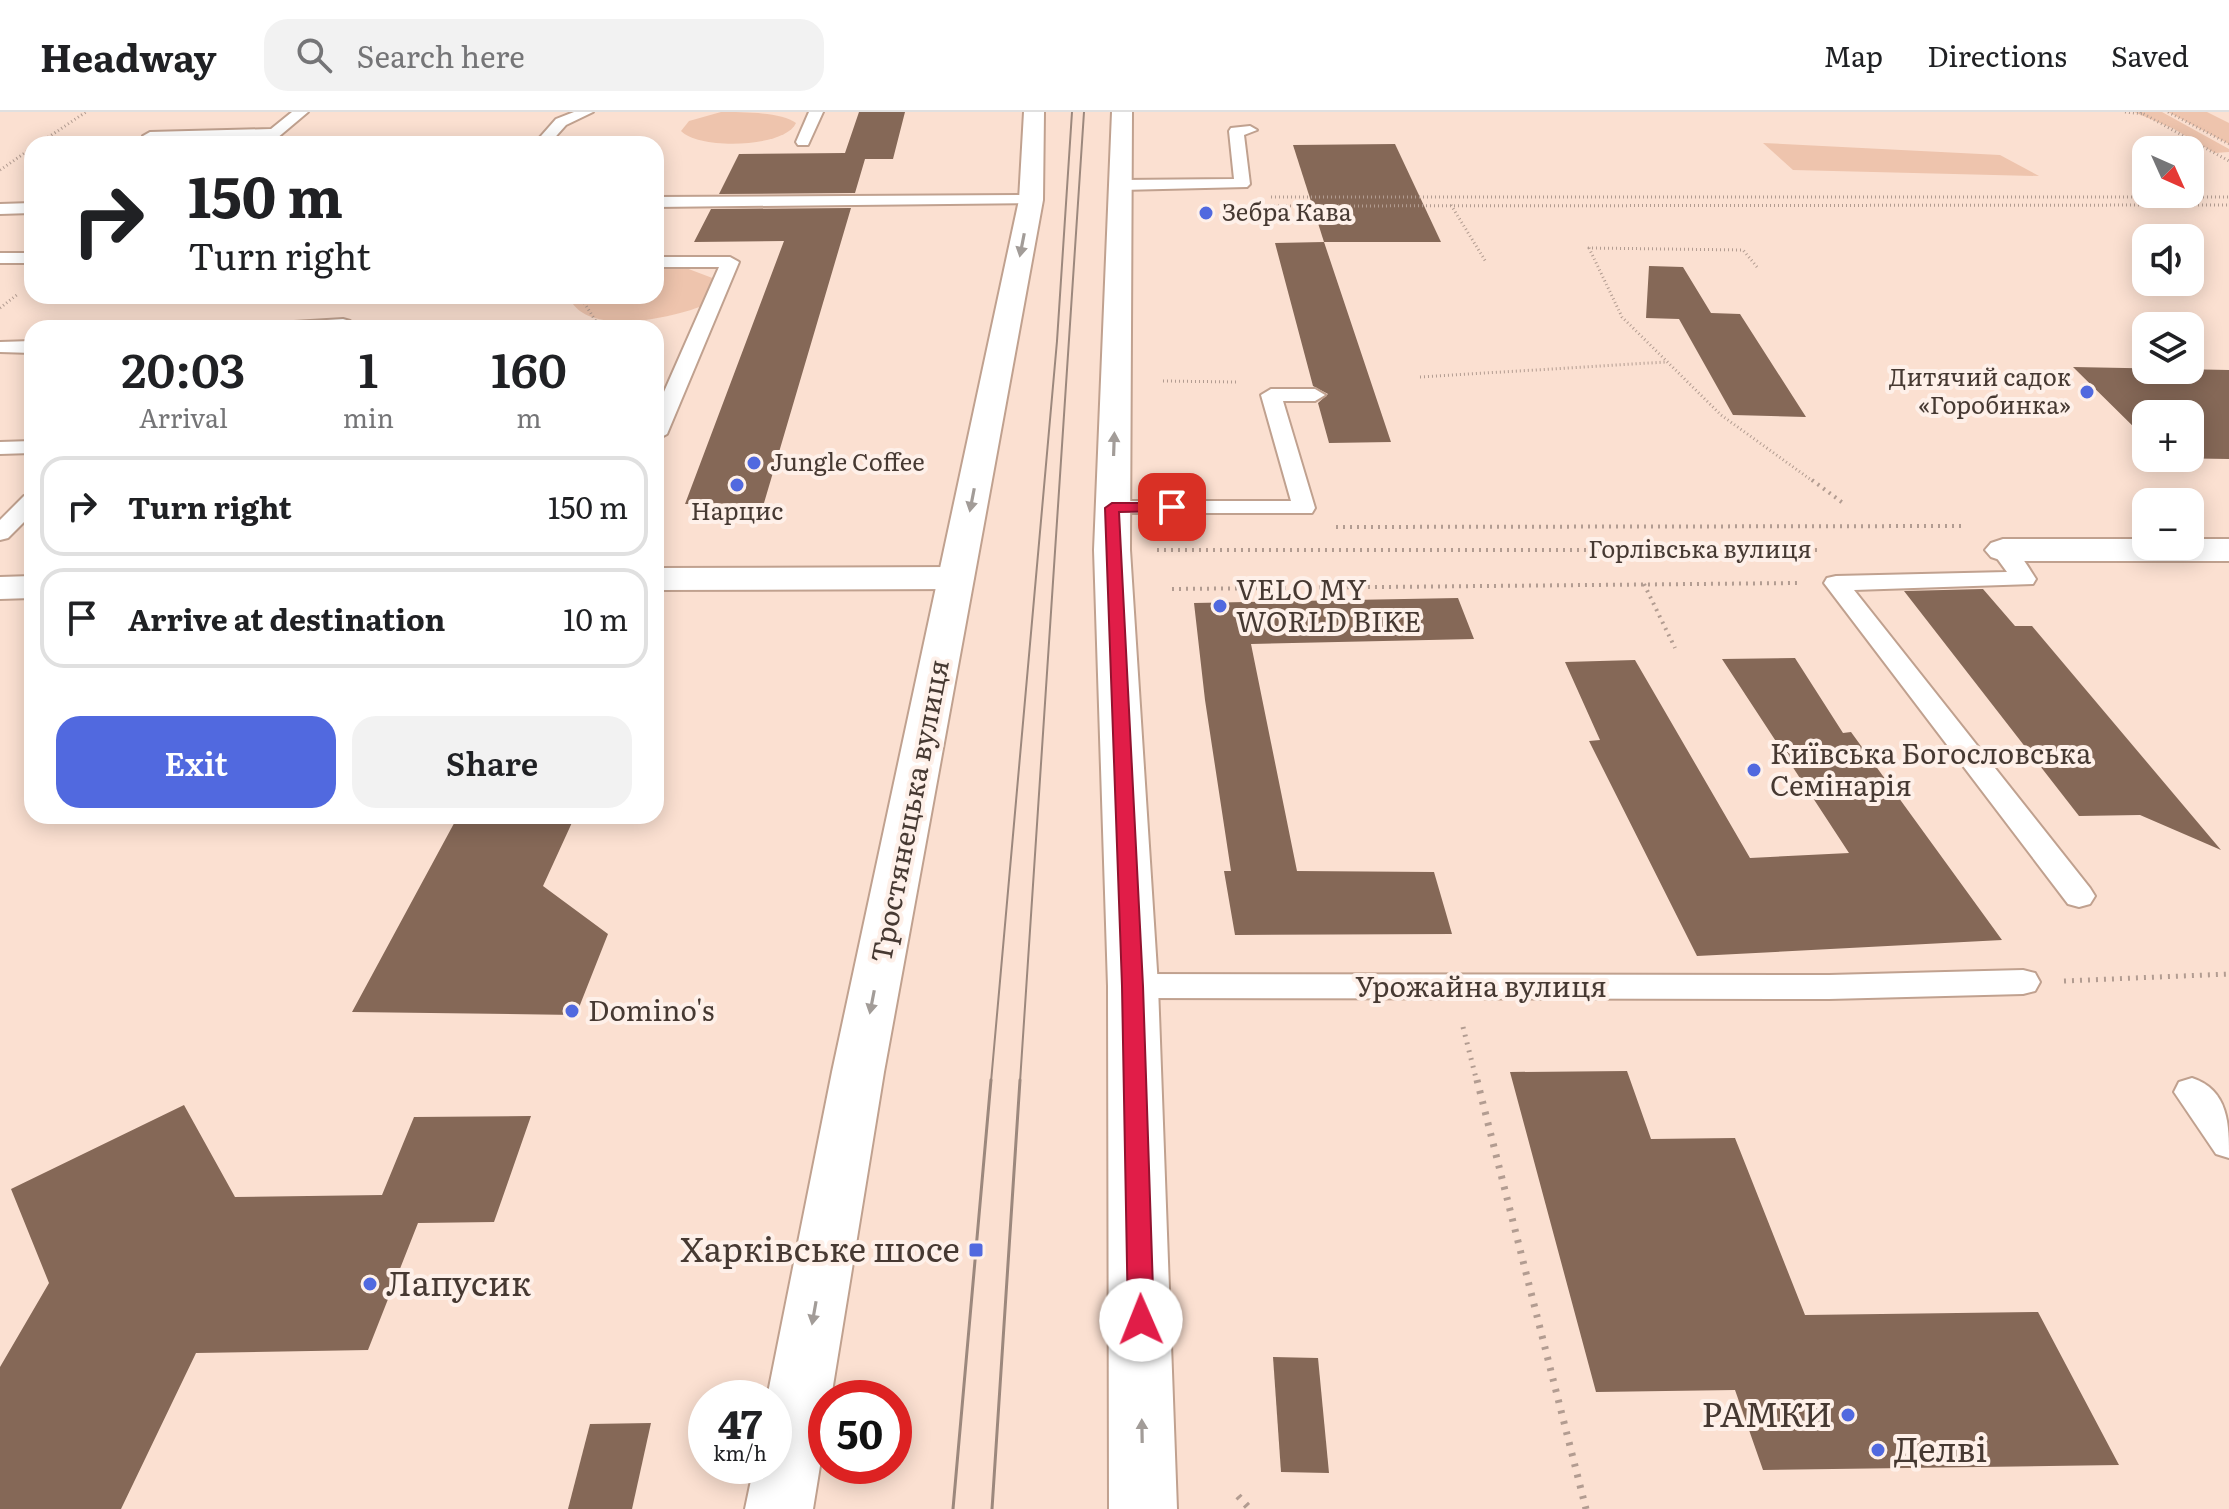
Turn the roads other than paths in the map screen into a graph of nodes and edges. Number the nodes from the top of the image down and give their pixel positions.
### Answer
1 (301, 112) edge
2 (586, 112) edge
3 (816, 112) edge
4 (1034, 112) edge
5 (1122, 112) edge
6 (1250, 130) dead end
7 (275, 133) junction
8 (150, 136) dead end
9 (271, 136) edge
10 (548, 136) edge
11 (803, 142) dead end
12 (1121, 185) junction
13 (1031, 200) junction
14 (664, 202) edge
15 (24, 208) edge
16 (0, 209) edge
17 (0, 258) edge
18 (24, 258) edge
19 (664, 262) edge
20 (4, 347) dead end
21 (24, 347) edge
22 (1315, 395) dead end
23 (664, 415) edge
24 (24, 447) edge
25 (0, 448) edge
26 (1112, 508) junction
27 (24, 509) edge
28 (0, 533) edge
29 (2003, 550) joint
30 (2229, 550) edge
31 (956, 578) junction
32 (664, 579) edge
33 (24, 587) edge
34 (0, 588) edge
35 (2079, 896) dead end
36 (2023, 982) road end
37 (1133, 986) junction
38 (2192, 1092) dead end
39 (2229, 1143) edge
40 (779, 1509) edge
41 (1143, 1509) edge

1 - 7 lane
2 - 10 lane
3 - 11 lane
4 - 13 main road, Тростянецька вулиця
5 - 12 main road
6 - 12 lane
7 - 8 lane
7 - 9 lane
26 -> 12 main road
13 - 14 lane
13 -> 31 main road, Тростянецька вулиця
15 - 16 lane
17 - 18 lane
19 - 23 lane
20 - 21 lane
22 - 26 lane
24 - 25 lane
26 - 37 main road
27 - 28 lane
29 - 30 main road
29 - 35 lane
31 - 32 main road
31 -> 40 main road, Тростянецька вулиця
33 - 34 main road
36 - 37 lane, Урожайна вулиця
41 -> 37 main road
38 - 39 lane

